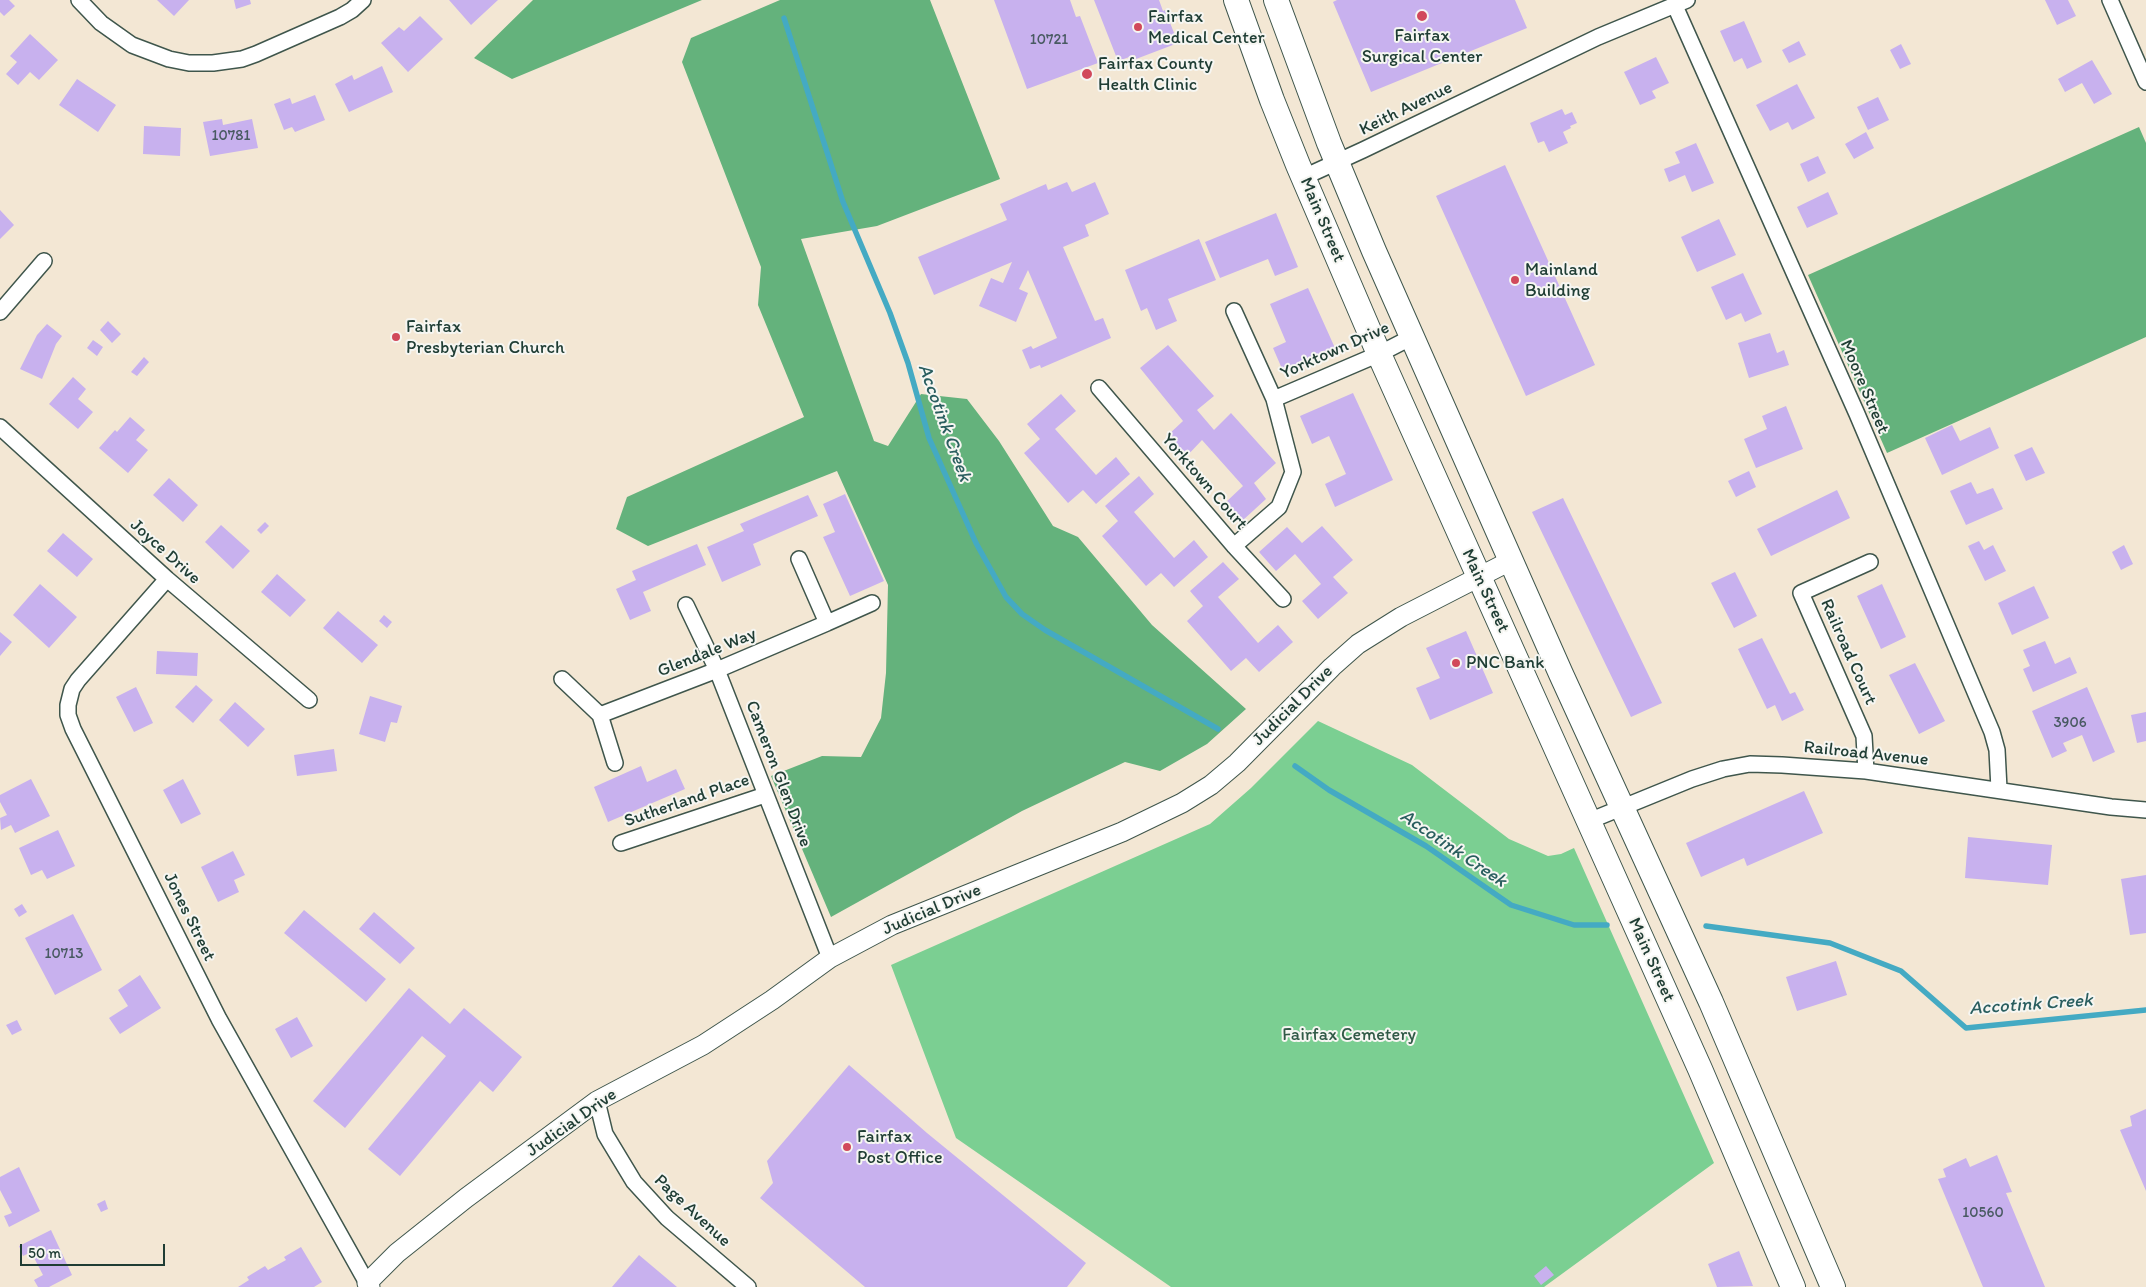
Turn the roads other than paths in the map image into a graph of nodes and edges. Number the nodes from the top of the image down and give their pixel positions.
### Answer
1 (79, 0) edge
2 (362, 0) edge
3 (1236, 0) edge
4 (1276, 0) edge
5 (2110, 0) edge
6 (1681, 3) edge
7 (2146, 82) edge
8 (1337, 162) junction
9 (1304, 177) junction
10 (44, 261) dead end
11 (1234, 311) dead end
12 (0, 312) edge
13 (1412, 337) junction
14 (1380, 354) junction
15 (1099, 388) dead end
16 (1274, 399) junction
17 (0, 428) edge
18 (1234, 546) junction
19 (799, 559) dead end
20 (1512, 560) junction
21 (1870, 562) dead end
22 (1478, 577) junction
23 (167, 580) junction
24 (1283, 599) dead end
25 (872, 603) dead end
26 (686, 606) dead end
27 (828, 623) junction
28 (717, 670) junction
29 (562, 679) dead end
30 (309, 700) dead end
31 (600, 715) junction
32 (616, 762) dead end
33 (1866, 771) junction
34 (1999, 789) junction
35 (765, 795) junction
36 (1623, 807) junction
37 (2146, 810) edge
38 (1589, 821) junction
39 (621, 844) dead end
40 (830, 958) junction
41 (597, 1101) junction
42 (369, 1285) edge
43 (748, 1287) edge
44 (1793, 1287) edge
45 (1833, 1287) edge

1 - 2 street
3 - 9 main road, Main Street
4 - 8 main road, Main Street
5 - 7 street
6 - 8 street, Keith Avenue
6 - 34 street, Moore Street
8 - 9 street, Keith Avenue
8 - 13 main road, Main Street
9 - 14 main road, Main Street
10 - 12 street
11 - 16 street, Yorktown Drive
13 - 14 street, Yorktown Drive
13 - 20 main road, Main Street
14 - 16 street, Yorktown Drive
14 - 22 main road, Main Street
15 - 18 street, Yorktown Court
16 - 18 street, Yorktown Drive
17 - 23 street, Joyce Drive
18 - 24 street, Yorktown Court
19 - 27 street
20 - 22 street, Judicial Drive
20 - 36 main road, Main Street
21 - 33 street, Railroad Court
22 - 38 main road, Main Street
22 - 40 street, Judicial Drive
23 - 30 street, Joyce Drive
23 - 42 street, Jones Street
25 - 27 street, Glendale Way
26 - 28 street, Cameron Glen Drive
27 - 28 street, Glendale Way
28 - 31 street, Glendale Way
28 - 35 street, Cameron Glen Drive
29 - 31 street
31 - 32 street
33 - 34 street, Railroad Avenue
33 - 36 street, Railroad Avenue
34 - 37 street, Railroad Avenue
35 - 39 street, Sutherland Place
35 - 40 street, Cameron Glen Drive
36 - 38 street, Railroad Avenue
36 - 45 main road, Main Street
38 - 44 main road, Main Street
40 - 41 street, Judicial Drive
41 - 42 street, Judicial Drive
41 - 43 street, Page Avenue

